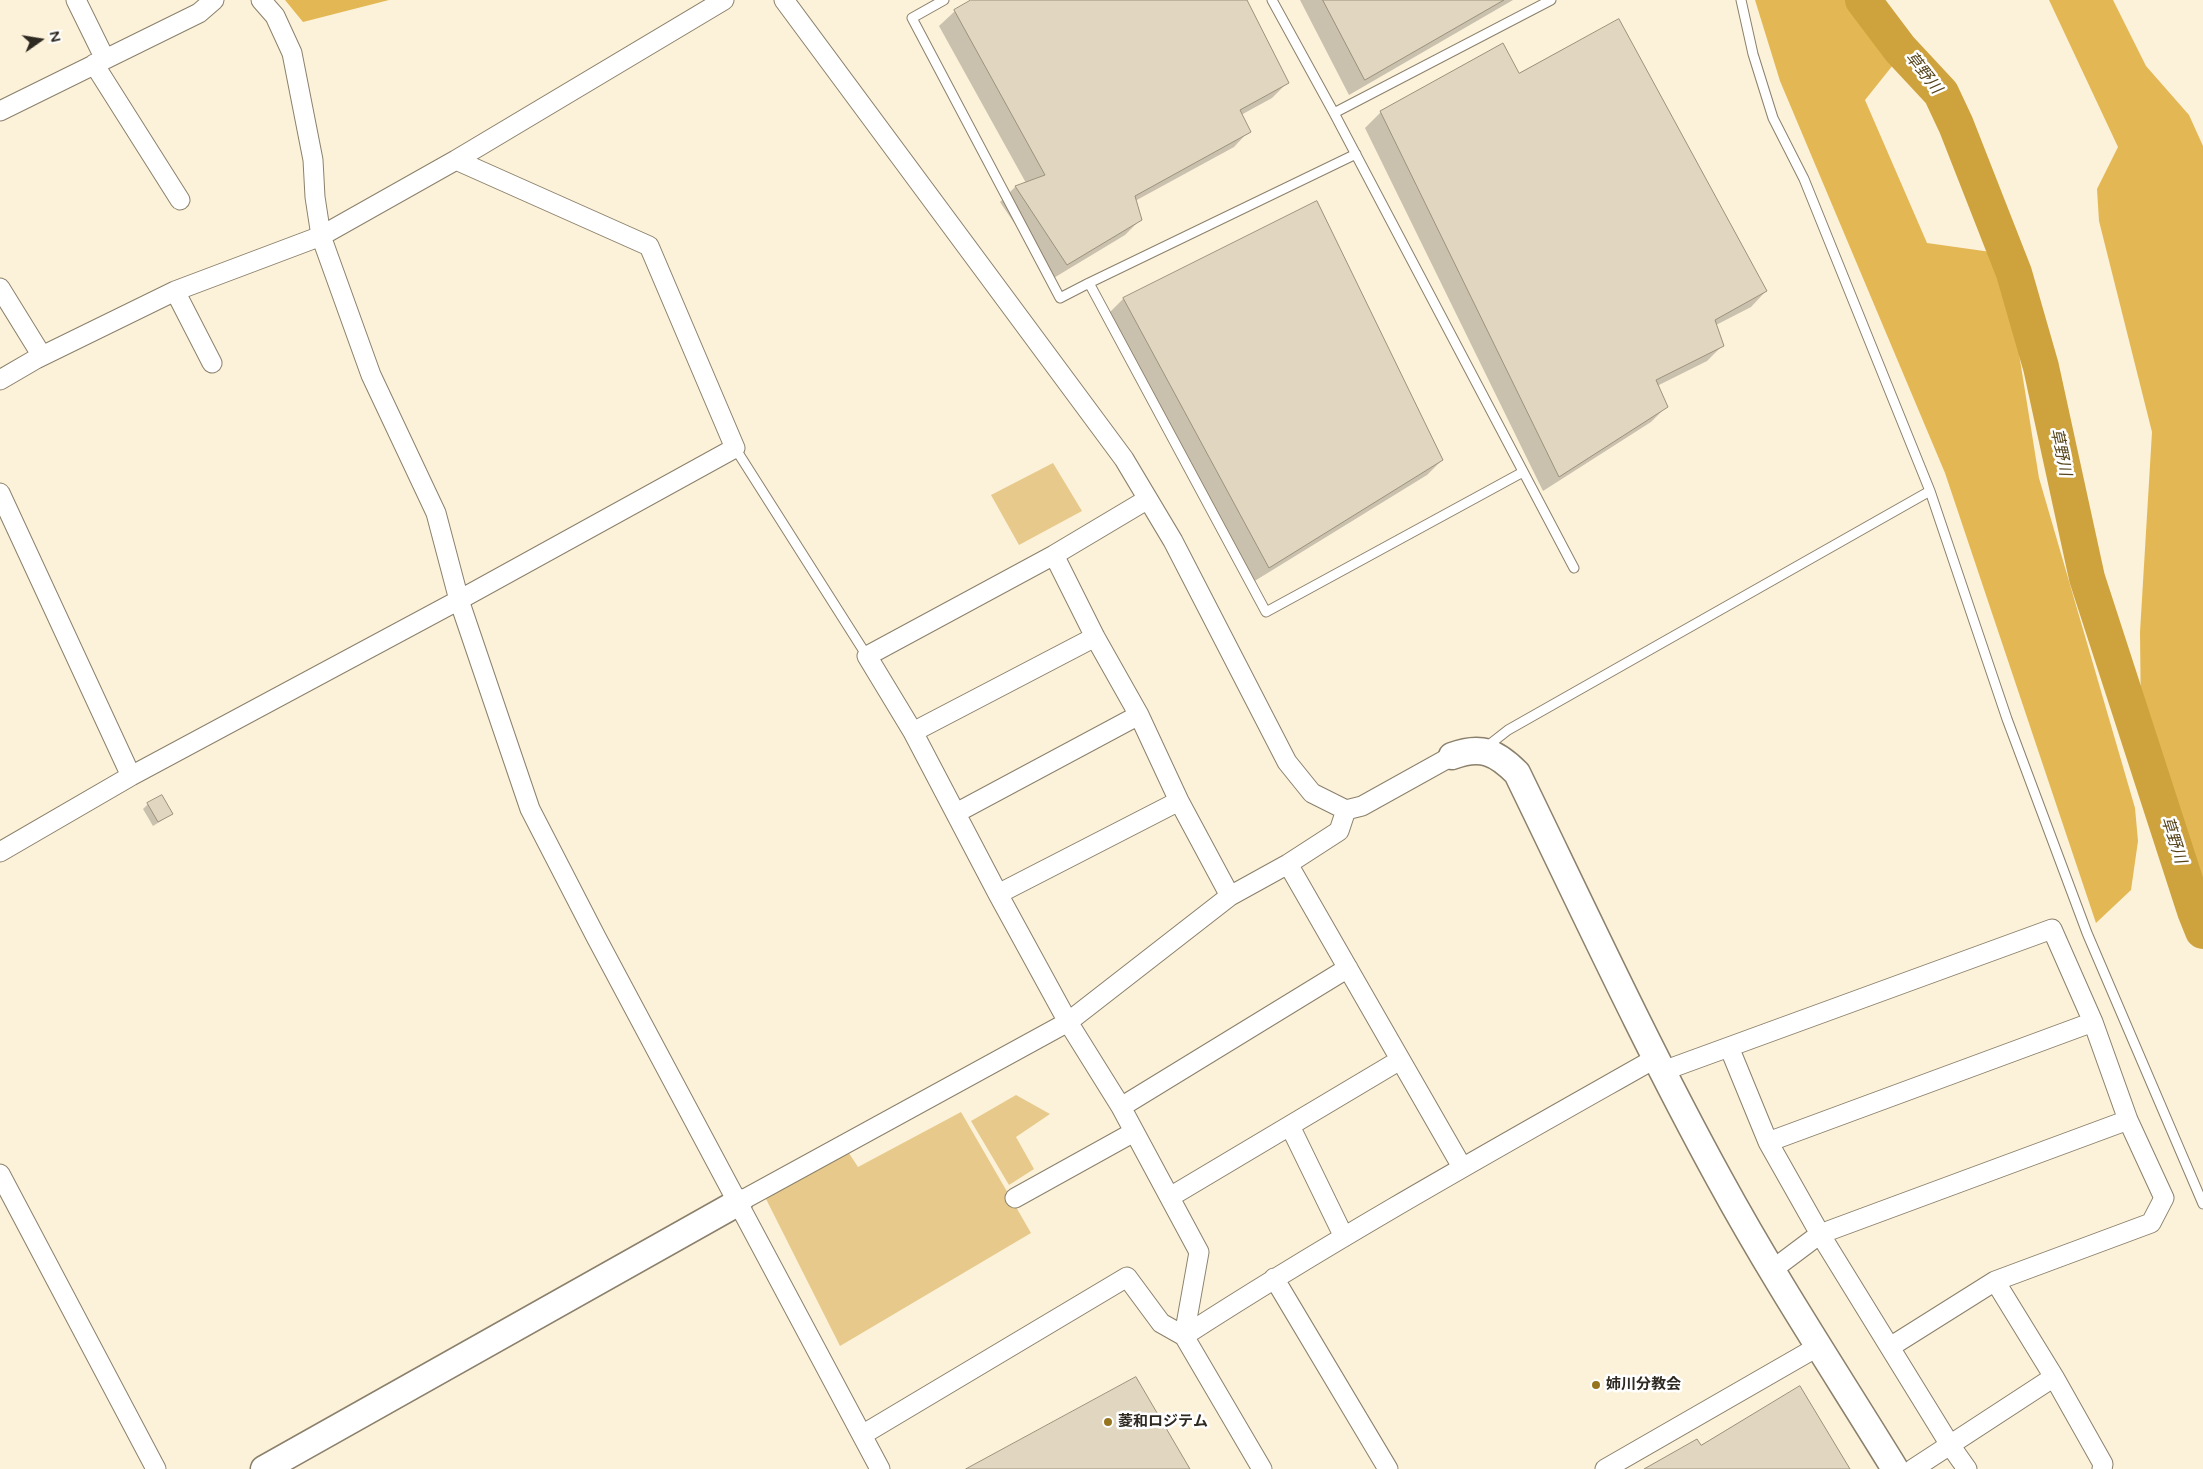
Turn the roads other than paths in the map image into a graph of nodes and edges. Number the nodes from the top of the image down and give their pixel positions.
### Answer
1 (76, 0) edge
2 (214, 0) edge
3 (261, 0) edge
4 (724, 0) edge
5 (784, 0) edge
6 (944, 0) edge
7 (1272, 0) edge
8 (1550, 0) edge
9 (1741, 0) edge
10 (100, 62) junction
11 (0, 111) edge
12 (1334, 113) junction
13 (1356, 154) junction
14 (456, 160) junction
15 (180, 200) dead end
16 (321, 236) junction
17 (1089, 283) junction
18 (0, 288) edge
19 (175, 292) junction
20 (42, 356) junction
21 (212, 363) dead end
22 (0, 380) edge
23 (735, 448) junction
24 (1523, 472) junction
25 (1930, 491) junction
26 (0, 492) edge
27 (1148, 499) junction
28 (1054, 554) junction
29 (1574, 568) dead end
30 (459, 600) junction
31 (1095, 637) junction
32 (867, 656) junction
33 (1139, 715) junction
34 (913, 732) junction
35 (1483, 750) junction
36 (1452, 756) joint
37 (132, 776) junction
38 (1179, 801) junction
39 (1346, 810) junction
40 (956, 813) junction
41 (0, 852) edge
42 (1288, 864) junction
43 (998, 894) junction
44 (1230, 896) junction
45 (1348, 968) junction
46 (1068, 1022) junction
47 (2093, 1022) junction
48 (1729, 1047) junction
49 (1400, 1060) junction
50 (1660, 1065) junction
51 (1121, 1107) junction
52 (2128, 1120) junction
53 (1290, 1126) junction
54 (1134, 1132) junction
55 (1768, 1142) junction
56 (1462, 1167) junction
57 (0, 1174) edge
58 (1170, 1197) junction
59 (1015, 1198) dead end
60 (739, 1202) junction
61 (2203, 1204) edge
62 (1820, 1234) junction
63 (1344, 1237) junction
64 (1772, 1270) junction
65 (1274, 1278) junction
66 (1994, 1281) junction
67 (1184, 1336) junction
68 (1819, 1346) junction
69 (1890, 1347) junction
70 (2054, 1376) junction
71 (862, 1435) junction
72 (1950, 1445) junction
73 (156, 1469) edge
74 (264, 1469) edge
75 (880, 1469) edge
76 (1262, 1469) edge
77 (1388, 1469) edge
78 (1605, 1469) edge
79 (1895, 1469) edge
80 (1913, 1469) edge
81 (1967, 1469) edge
82 (2102, 1469) edge

1 - 10 street
2 - 10 street
3 - 16 street
4 - 14 street
5 - 27 street
6 - 17 lane
7 - 12 lane
8 - 12 lane
9 - 25 lane
10 - 11 street
10 - 15 street
12 - 13 lane
13 - 17 lane
13 - 24 lane
14 - 16 street
14 - 23 street
16 - 19 street
16 - 30 street
17 - 24 lane
18 - 20 street
19 - 20 street
19 - 21 street
20 - 22 street
23 - 30 street
23 - 32 lane
24 - 29 lane
25 - 35 lane
25 - 61 lane
26 - 37 street
27 - 28 street
27 - 39 street
28 - 31 street
28 - 32 street
30 - 37 street
30 - 60 street
31 - 33 street
31 - 34 street
32 - 34 street
33 - 38 street
33 - 40 street
34 - 40 street
35 - 36 street
35 - 50 street
36 - 39 street
37 - 41 street
38 - 43 street
38 - 44 street
39 - 42 street
40 - 43 street
42 - 44 street
42 - 45 street
43 - 46 street
44 - 46 street
45 - 49 street
45 - 51 street
46 - 51 street
46 - 60 street
47 - 48 street
47 - 52 street
47 - 55 street
48 - 50 street
48 - 55 street
49 - 53 street
49 - 56 street
50 - 56 street
50 - 64 street
51 - 54 street
52 - 62 street
52 - 66 street
53 - 58 street
53 - 63 street
54 - 58 street
54 - 59 street
55 - 62 street
56 - 63 street
57 - 73 street
58 - 67 street
60 - 71 street
60 - 74 street
62 - 64 street
62 - 69 street
63 - 65 street
64 - 68 street
65 - 67 street
65 - 77 street
66 - 69 street
66 - 70 street
67 - 71 street
67 - 76 street
68 - 78 street
68 - 79 street
69 - 72 street
70 - 72 street
70 - 82 street
71 - 75 street
72 - 80 street
72 - 81 street

